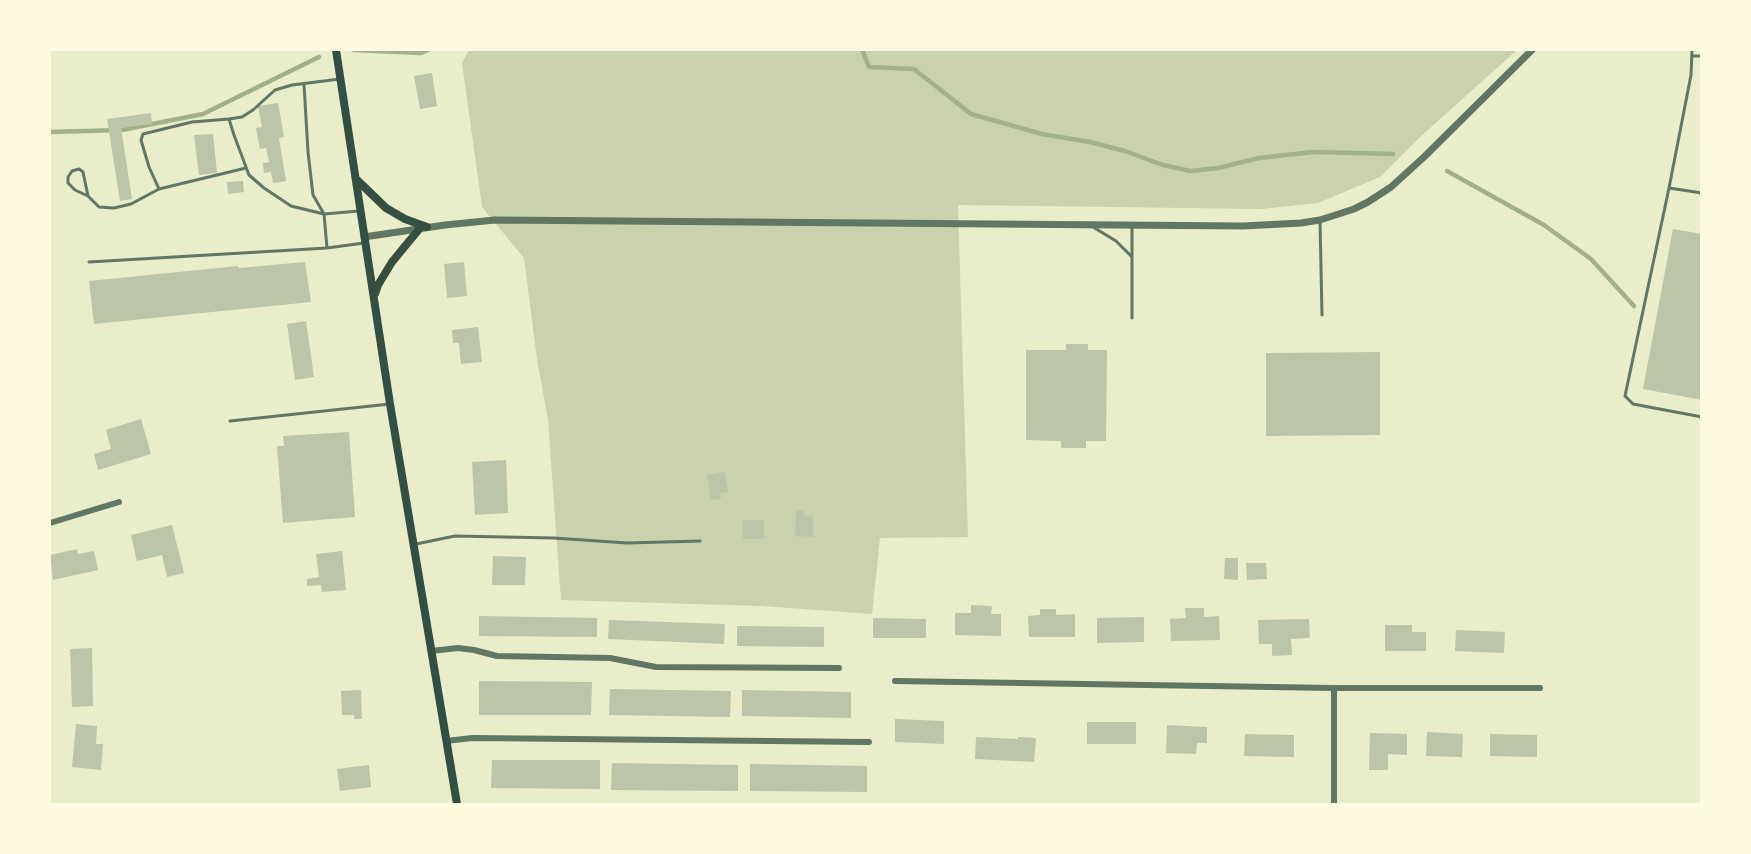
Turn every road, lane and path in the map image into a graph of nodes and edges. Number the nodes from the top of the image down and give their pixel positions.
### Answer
1 (336, 50) edge
2 (1532, 50) edge
3 (1692, 50) edge
4 (1692, 56) junction
5 (1701, 56) edge
6 (341, 79) junction
7 (304, 84) junction
8 (230, 119) junction
9 (246, 168) junction
10 (356, 178) junction
11 (1669, 188) junction
12 (159, 189) junction
13 (1701, 193) edge
14 (88, 196) junction
15 (361, 210) junction
16 (324, 214) junction
17 (1320, 219) junction
18 (1089, 225) junction
19 (1132, 226) junction
20 (423, 228) junction
21 (365, 240) junction
22 (327, 248) junction
23 (1132, 258) junction
24 (88, 262) dead end
25 (374, 297) junction
26 (1322, 315) dead end
27 (1132, 318) dead end
28 (390, 404) junction
29 (1701, 417) edge
30 (230, 421) dead end
31 (119, 502) dead end
32 (50, 523) edge
33 (700, 541) dead end
34 (414, 544) junction
35 (431, 651) junction
36 (839, 668) dead end
37 (894, 681) dead end
38 (1334, 688) junction
39 (1540, 688) dead end
40 (446, 741) junction
41 (869, 742) dead end
42 (457, 804) edge
43 (1334, 804) edge

1 - 6 main road
2 - 17 street
3 - 4 lane
4 - 5 lane
4 - 11 lane
6 - 7 lane
6 - 10 main road
7 - 8 lane
7 - 16 lane
8 - 9 lane
8 - 12 lane
9 - 12 lane
9 - 16 lane
10 - 15 main road
10 - 20 main road
11 - 13 lane
11 - 29 lane
12 - 14 lane
14 - 14 lane
15 - 16 lane
15 - 21 main road
16 - 22 lane
17 - 19 street
17 - 26 lane
18 - 19 street
18 - 20 street
18 - 23 lane
19 - 23 lane
20 - 21 street
20 - 25 main road
21 - 22 lane
21 - 25 main road
22 - 24 lane
23 - 27 lane
25 - 28 main road
28 - 30 lane
28 - 34 main road
31 - 32 street
33 - 34 lane
34 - 35 main road
35 - 36 street
35 - 40 main road
37 - 38 street
38 - 39 street
38 - 43 street
40 - 41 street
40 - 42 main road

